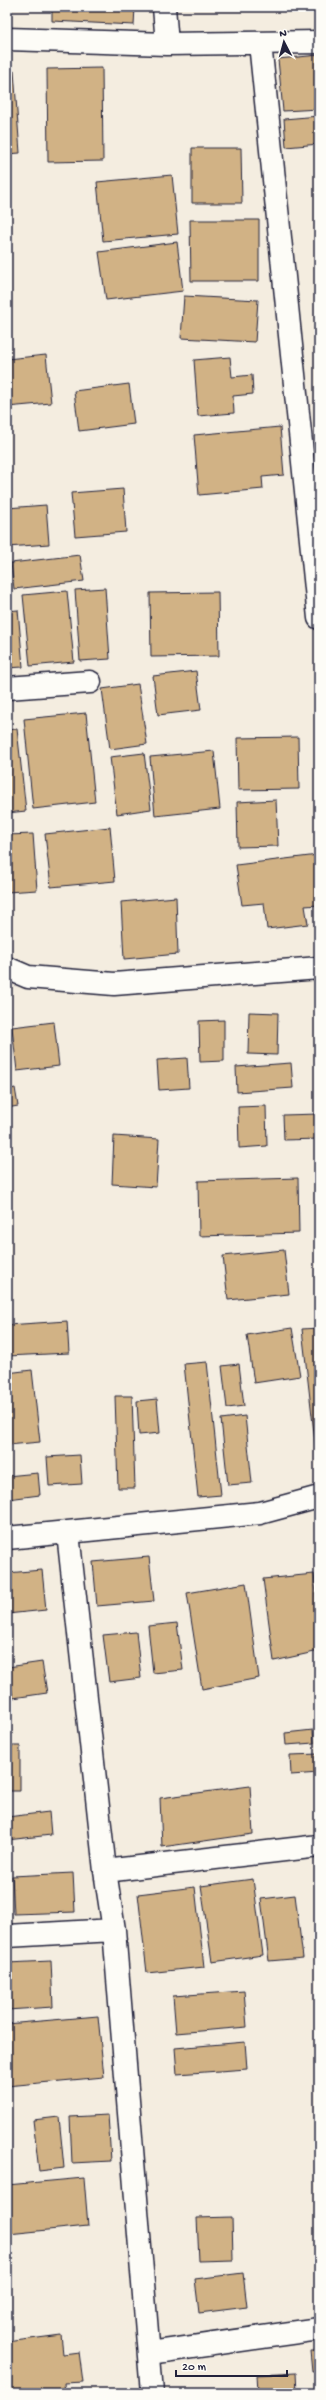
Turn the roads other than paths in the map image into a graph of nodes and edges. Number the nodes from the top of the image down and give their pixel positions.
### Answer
1 (164, 7) edge
2 (7, 39) edge
3 (319, 42) edge
4 (260, 43) junction
5 (167, 44) junction
6 (319, 618) edge
7 (90, 682) dead end
8 (7, 688) edge
9 (7, 968) edge
10 (319, 968) edge
11 (319, 1497) edge
12 (68, 1533) junction
13 (7, 1538) edge
14 (319, 1846) edge
15 (105, 1870) junction
16 (114, 1930) junction
17 (7, 1936) edge
18 (319, 2329) edge
19 (150, 2353) junction
20 (152, 2393) edge

1 - 5 street
2 - 5 street
3 - 4 street
4 - 5 street
4 - 6 street
7 - 8 street
9 - 10 street
11 - 12 street
12 - 13 street
12 - 15 street
14 - 15 street
15 - 16 street
16 - 17 street
16 - 19 street
18 - 19 street
19 - 20 street

